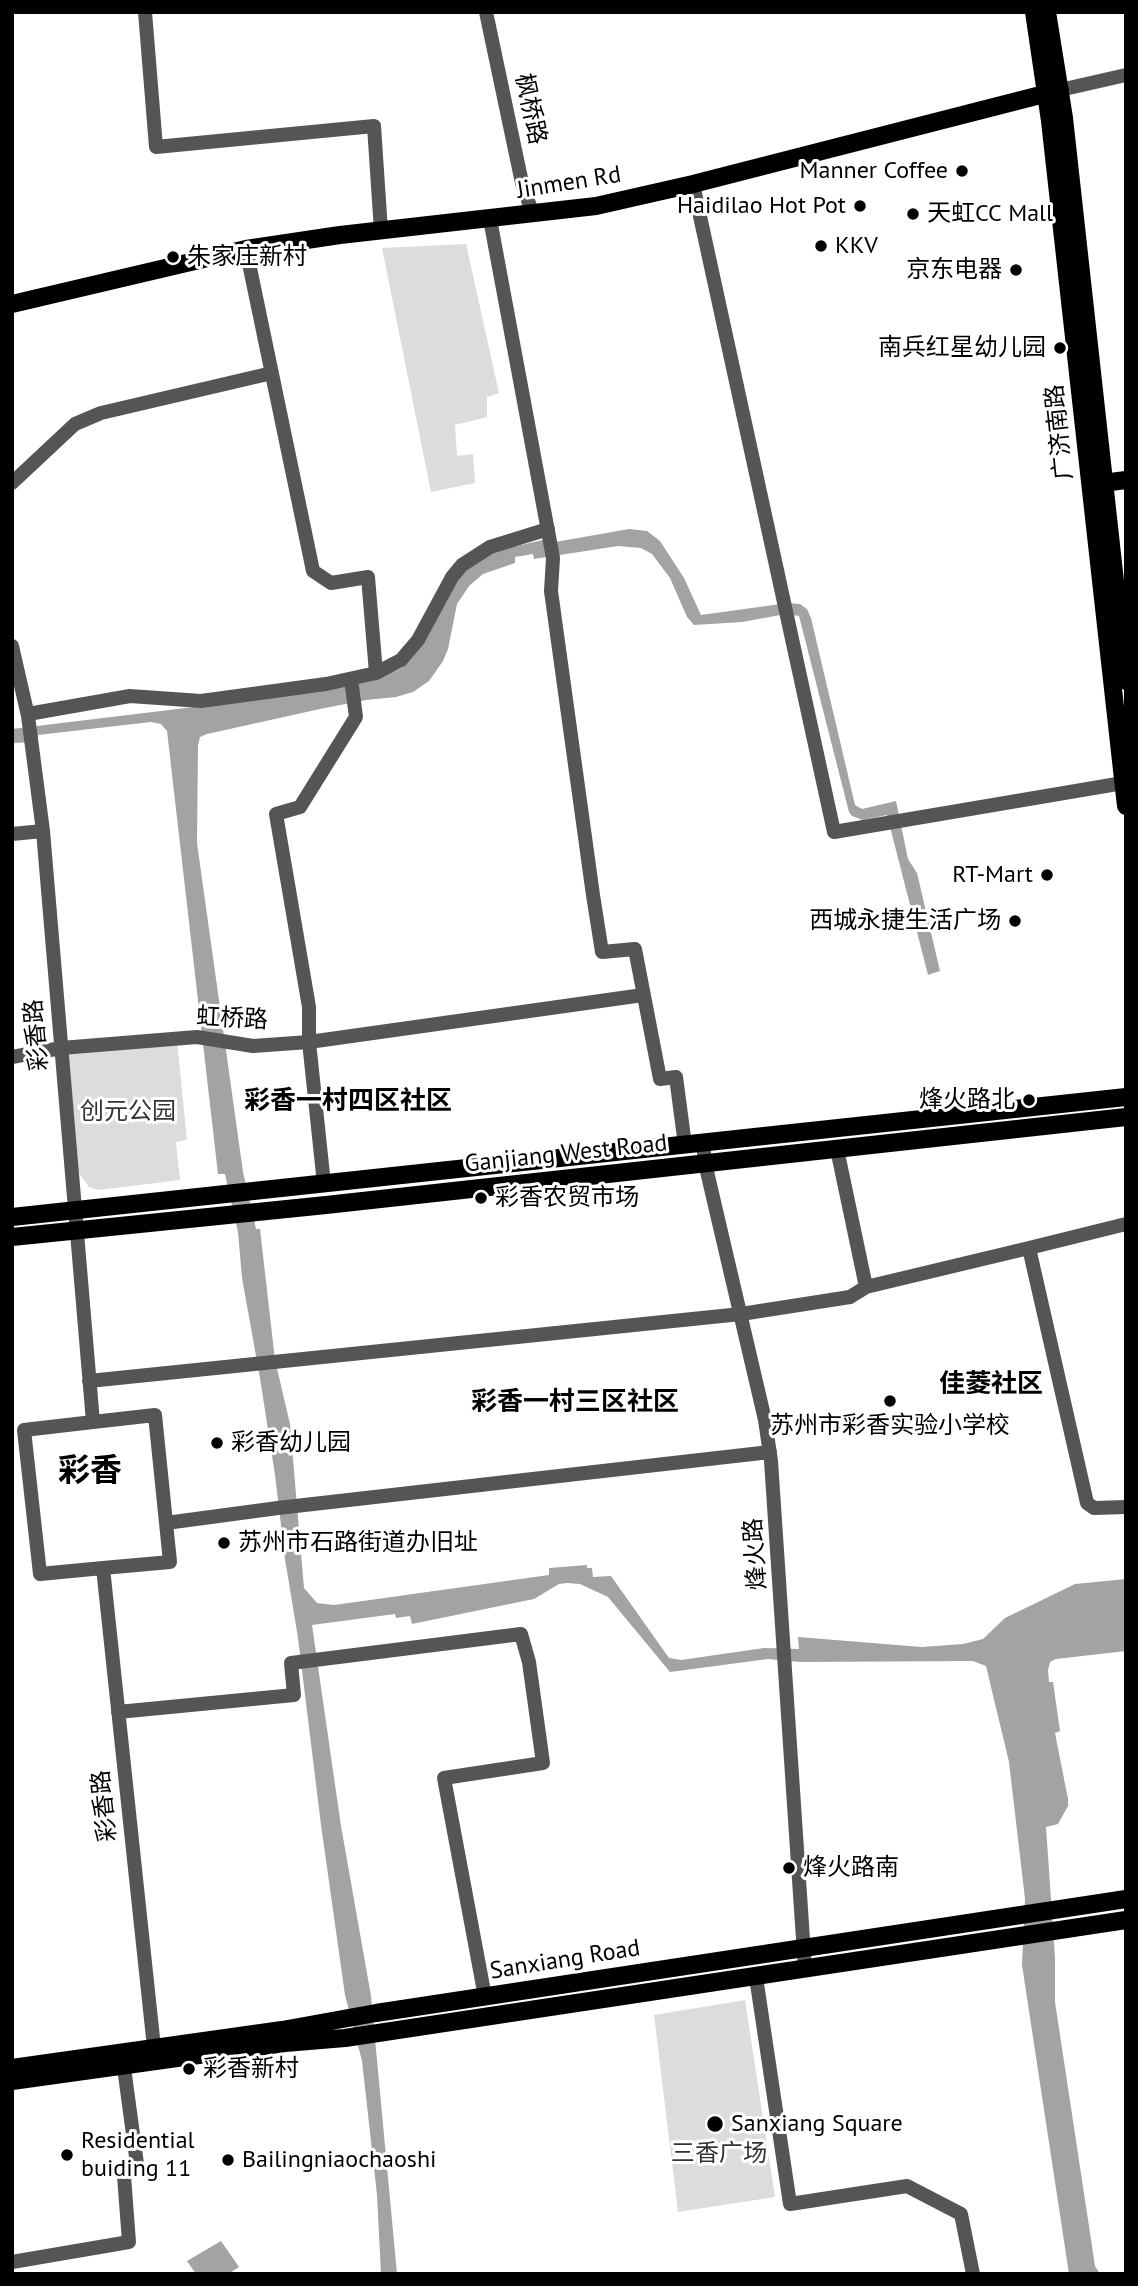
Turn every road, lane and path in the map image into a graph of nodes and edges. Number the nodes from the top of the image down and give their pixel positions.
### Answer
1 (145, 12) edge
2 (486, 12) edge
3 (1034, 12) edge
4 (1047, 12) edge
5 (1126, 75) edge
6 (1053, 92) junction
7 (693, 184) junction
8 (533, 215) junction
9 (490, 219) junction
10 (381, 230) junction
11 (246, 250) junction
12 (12, 304) edge
13 (272, 373) junction
14 (1126, 480) edge
15 (12, 483) edge
16 (1098, 483) junction
17 (548, 529) junction
18 (12, 646) edge
19 (376, 673) junction
20 (351, 681) junction
21 (1126, 681) edge
22 (28, 715) junction
23 (1123, 783) junction
24 (1126, 806) edge
25 (43, 831) junction
26 (12, 834) edge
27 (643, 995) junction
28 (309, 1042) junction
29 (61, 1048) junction
30 (12, 1058) edge
31 (1126, 1097) edge
32 (1126, 1117) edge
33 (703, 1143) junction
34 (685, 1145) junction
35 (837, 1149) junction
36 (705, 1163) junction
37 (324, 1184) junction
38 (75, 1210) junction
39 (12, 1217) edge
40 (1126, 1224) edge
41 (77, 1230) junction
42 (12, 1237) edge
43 (1029, 1248) junction
44 (866, 1287) junction
45 (741, 1314) junction
46 (89, 1381) junction
47 (93, 1422) junction
48 (19, 1441) edge
49 (770, 1452) junction
50 (1126, 1507) edge
51 (166, 1523) junction
52 (103, 1568) junction
53 (118, 1712) junction
54 (1126, 1899) edge
55 (1126, 1920) edge
56 (805, 1948) junction
57 (805, 1969) junction
58 (756, 1977) junction
59 (485, 1997) junction
60 (347, 2018) junction
61 (284, 2037) junction
62 (347, 2037) junction
63 (153, 2038) junction
64 (12, 2058) edge
65 (12, 2068) edge
66 (125, 2075) junction
67 (12, 2081) edge
68 (12, 2091) edge
69 (12, 2262) edge
70 (973, 2274) edge

1 - 10 street
2 - 8 street, 枫桥路
3 - 6 main road, 广济南路
4 - 6 main road, 广济南路
5 - 6 street, Jinmen Rd
6 - 7 main road, Jinmen Rd
6 - 16 main road, 广济南路
7 - 8 main road, Jinmen Rd
7 - 23 street
8 - 9 main road, Jinmen Rd
9 - 10 main road, Jinmen Rd
9 - 17 street
10 - 11 main road, Jinmen Rd
11 - 12 main road, Jinmen Rd
11 - 13 street
13 - 15 street
13 - 19 street
14 - 16 main road
16 - 21 main road, 广济南路
16 - 23 main road, 广济南路
17 - 19 street
17 - 27 street
18 - 22 street, 彩香路
19 - 20 street
20 - 22 street
20 - 28 street
22 - 25 street, 彩香路
23 - 24 main road, 广济南路
25 - 26 street
25 - 29 street, 彩香路
27 - 28 street, 虹桥路
27 - 34 street
28 - 29 street, 虹桥路
28 - 37 street
29 - 30 street, 虹桥路
29 - 38 street, 彩香路
31 - 33 main road, Ganjiang West Road
32 - 35 main road, Ganjiang West Road
33 - 34 main road, Ganjiang West Road
33 - 36 street, 烽火路
34 - 37 main road, Ganjiang West Road
35 - 36 main road, Ganjiang West Road
35 - 44 street
36 - 41 main road, Ganjiang West Road
36 - 45 street, 烽火路
37 - 38 main road, Ganjiang West Road
38 - 39 main road, Ganjiang West Road
38 - 41 street, 彩香路
40 - 43 street
41 - 42 main road, Ganjiang West Road
41 - 46 street, 彩香路
43 - 44 street
43 - 50 street
44 - 45 street
45 - 46 street
45 - 49 street, 烽火路
46 - 47 street, 彩香路
47 - 48 street
47 - 51 street
48 - 52 street
49 - 51 street
49 - 56 street, 烽火路
51 - 52 street
52 - 53 street, 彩香路
53 - 59 street
53 - 63 street, 彩香路
54 - 56 main road, Sanxiang Road
55 - 57 main road, Sanxiang Road
56 - 57 street, 烽火路
56 - 59 main road, Sanxiang Road
57 - 58 main road, Sanxiang Road
58 - 62 main road, Sanxiang Road
58 - 70 street
59 - 60 main road, Sanxiang Road
60 - 61 main road, Sanxiang Road
60 - 63 main road
61 - 62 main road, Sanxiang Road
61 - 65 main road, Sanxiang Road
61 - 67 main road, Sanxiang Road
62 - 66 main road
63 - 64 main road
66 - 68 main road
66 - 69 street

